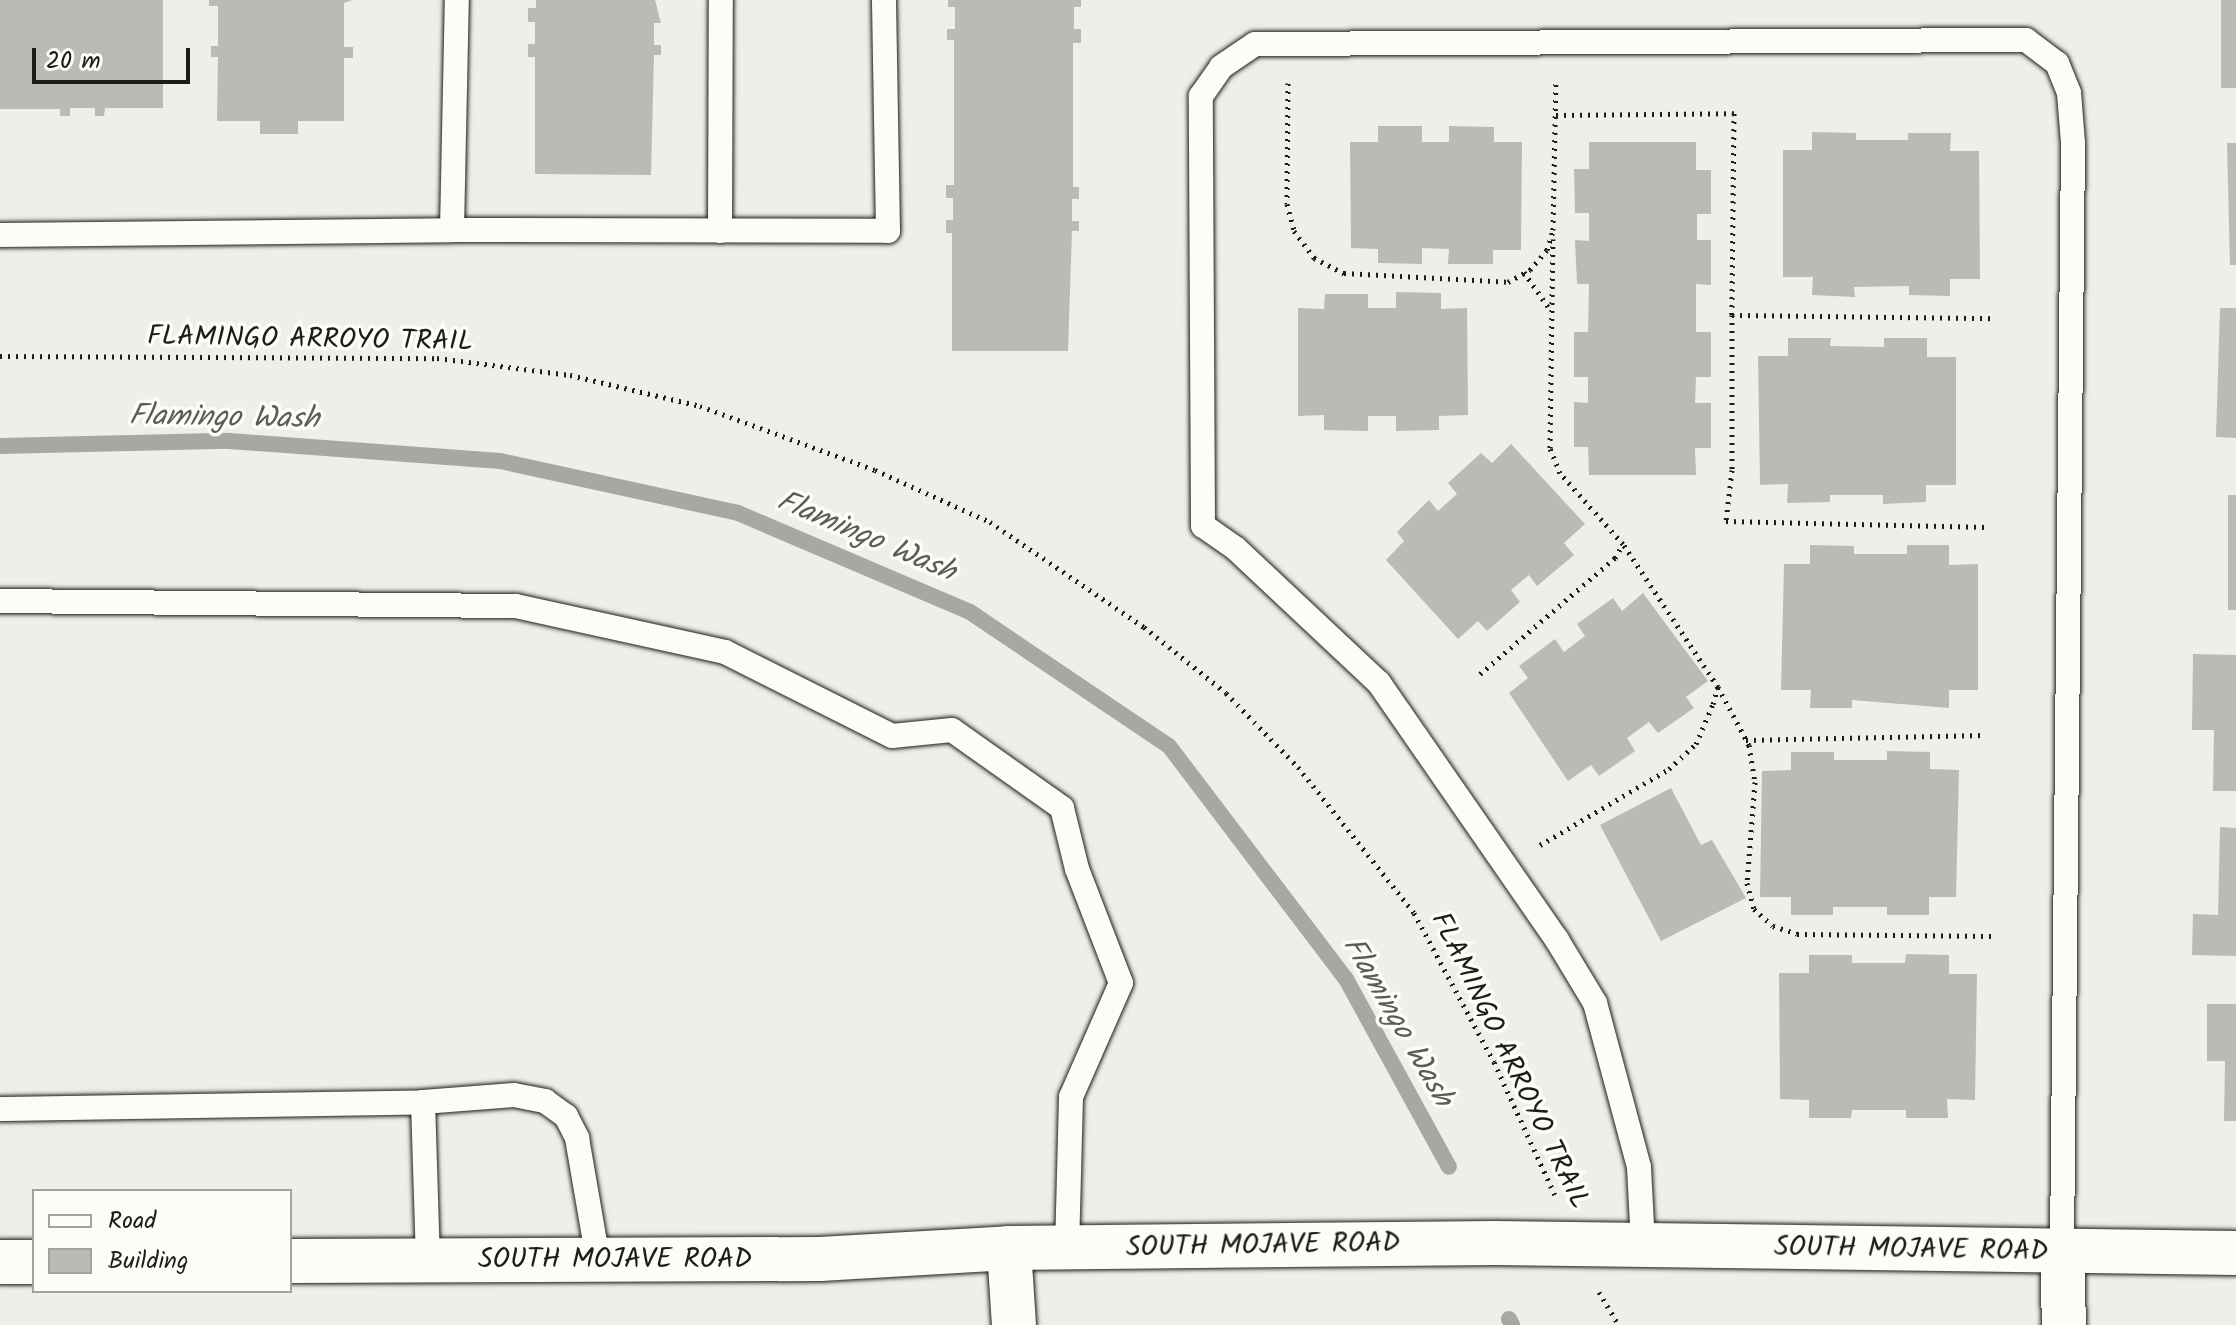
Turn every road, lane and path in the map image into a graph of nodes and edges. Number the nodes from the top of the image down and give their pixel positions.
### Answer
1 (457, 0) edge
2 (721, 0) edge
3 (884, 0) edge
4 (1557, 40) junction
5 (1289, 42) junction
6 (1556, 115) junction
7 (452, 230) junction
8 (1553, 230) junction
9 (720, 231) junction
10 (0, 235) edge
11 (1524, 272) junction
12 (1552, 314) junction
13 (1732, 315) junction
14 (1996, 318) dead end
15 (0, 356) edge
16 (1987, 527) dead end
17 (1623, 544) junction
18 (0, 601) edge
19 (1480, 674) dead end
20 (1718, 687) junction
21 (1986, 735) dead end
22 (1746, 740) junction
23 (1504, 867) junction
24 (1993, 936) dead end
25 (423, 1102) junction
26 (0, 1109) edge
27 (1576, 1244) junction
28 (1643, 1244) junction
29 (1009, 1248) junction
30 (1067, 1248) junction
31 (2062, 1253) junction
32 (2236, 1253) edge
33 (428, 1260) junction
34 (598, 1260) junction
35 (292, 1261) edge
36 (0, 1262) edge
37 (32, 1262) edge
38 (1014, 1325) edge
39 (1619, 1325) edge
40 (2064, 1325) edge

1 - 7 lane
2 - 9 lane
3 - 9 lane
4 - 5 lane
4 - 6 path
4 - 31 lane
5 - 11 path
5 - 23 lane
6 - 8 path
6 - 13 path
7 - 9 lane
7 - 10 lane
8 - 11 path
8 - 12 path
11 - 12 path
12 - 17 path
13 - 14 path
13 - 16 path
15 - 27 path, FLAMINGO ARROYO TRAIL
17 - 19 path
17 - 20 path
18 - 30 lane
20 - 22 path
20 - 23 path
21 - 22 path
22 - 24 path
23 - 28 lane
25 - 26 lane
25 - 33 lane
25 - 34 lane
27 - 28 street, SOUTH MOJAVE ROAD
27 - 30 street, SOUTH MOJAVE ROAD
27 - 39 path, FLAMINGO ARROYO TRAIL
28 - 31 street, SOUTH MOJAVE ROAD
29 - 30 street, SOUTH MOJAVE ROAD
29 - 34 street, SOUTH MOJAVE ROAD
29 - 38 street
31 - 32 street, SOUTH MOJAVE ROAD
31 - 40 street
33 - 34 street, SOUTH MOJAVE ROAD
33 - 35 street, SOUTH MOJAVE ROAD
36 - 37 street

